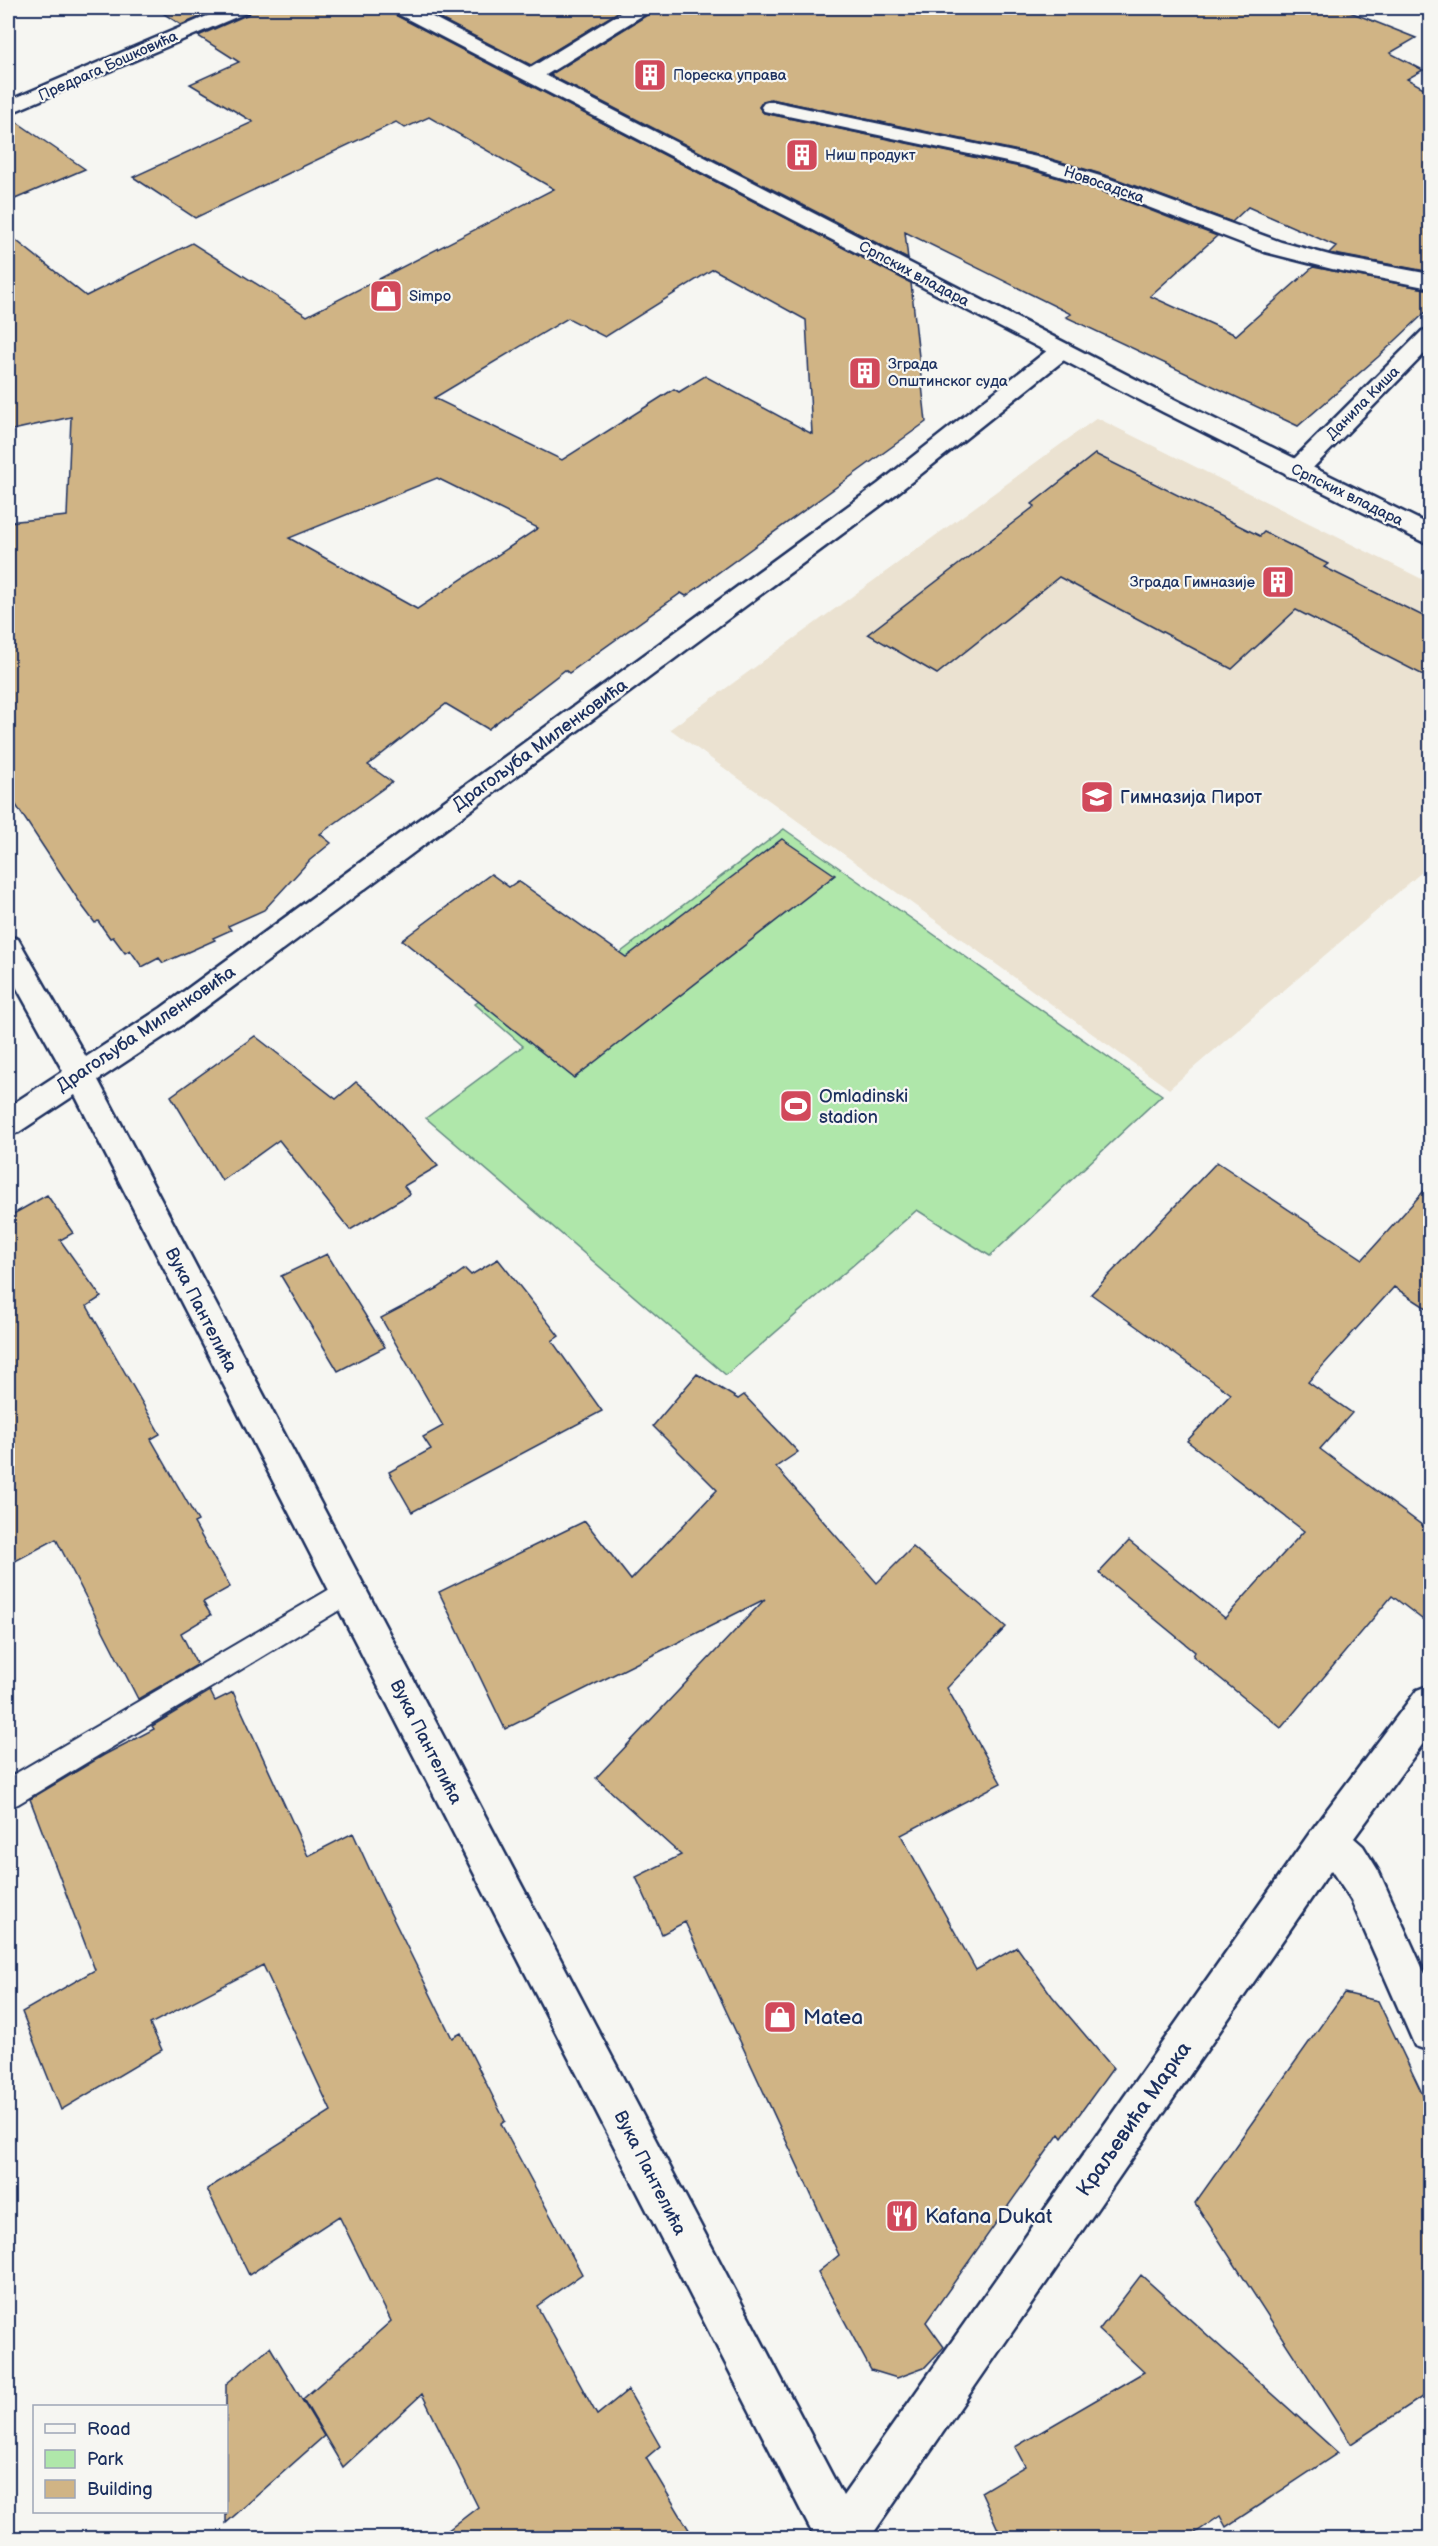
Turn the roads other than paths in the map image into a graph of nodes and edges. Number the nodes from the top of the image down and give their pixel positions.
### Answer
1 (241, 8) edge
2 (401, 8) edge
3 (641, 8) edge
4 (534, 74) junction
5 (771, 107) dead end
6 (8, 108) edge
7 (1431, 281) edge
8 (1431, 336) edge
9 (1061, 351) junction
10 (1296, 471) junction
11 (1431, 535) edge
12 (8, 947) edge
13 (80, 1075) junction
14 (8, 1123) edge
15 (347, 1591) junction
16 (1431, 1703) edge
17 (8, 1794) edge
18 (1328, 1841) junction
19 (1431, 2031) edge
20 (841, 2538) edge

1 - 6 street, Предрага Бошковића
2 - 4 street, Српских владара
3 - 4 street
4 - 9 street, Српских владара
5 - 7 street, Новосадска
8 - 10 street, Данила Киша
9 - 10 street, Српских владара
9 - 13 street, Драгољуба Миленковића
10 - 11 street, Српских владара
12 - 13 street, Вука Пантелића
13 - 14 street, Драгољуба Миленковића
13 - 15 street, Вука Пантелића
15 - 17 lane
15 - 20 street, Вука Пантелића
16 - 18 street, Краљевића Марка
18 - 19 street
18 - 20 street, Краљевића Марка

